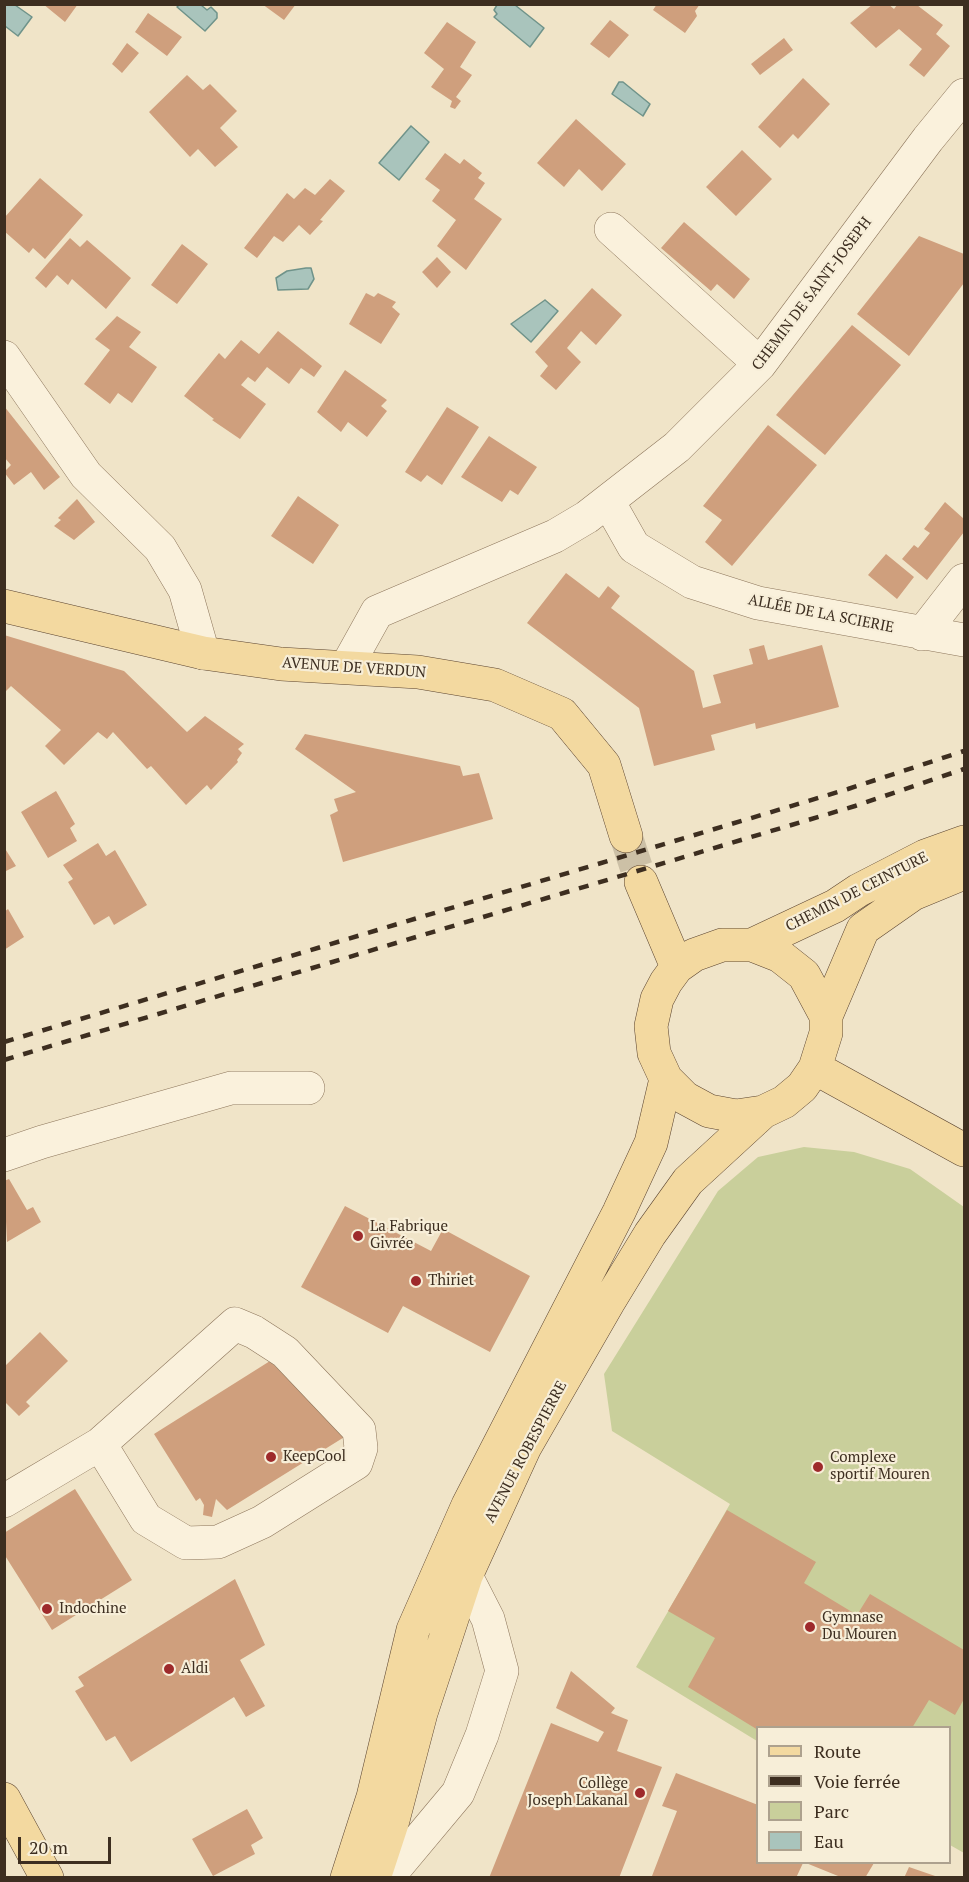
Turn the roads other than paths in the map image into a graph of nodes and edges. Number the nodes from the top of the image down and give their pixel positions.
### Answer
1 (964, 95) edge
2 (611, 229) dead end
3 (4, 357) edge
4 (760, 364) junction
5 (608, 501) junction
6 (964, 580) edge
7 (4, 606) edge
8 (922, 634) junction
9 (964, 640) edge
10 (203, 653) junction
11 (346, 666) junction
12 (626, 836) tunnel mouth
13 (964, 842) edge
14 (964, 873) edge
15 (640, 882) tunnel mouth
16 (752, 945) junction
17 (677, 967) junction
18 (826, 1016) junction
19 (815, 1068) junction
20 (666, 1079) junction
21 (308, 1088) dead end
22 (763, 1112) junction
23 (964, 1150) edge
24 (4, 1155) edge
25 (100, 1444) junction
26 (4, 1501) edge
27 (466, 1576) junction
28 (4, 1799) edge
29 (47, 1878) edge
30 (347, 1878) edge
31 (374, 1878) edge
32 (387, 1878) edge

1 - 4 street, CHEMIN DE SAINT-JOSEPH
2 - 4 street
3 - 10 street
4 - 5 street, CHEMIN DE SAINT-JOSEPH
5 - 8 street, ALLÉE DE LA SCIERIE
5 - 11 street, CHEMIN DE SAINT-JOSEPH
6 - 8 street
7 - 10 main road, AVENUE DE VERDUN
8 - 9 street, ALLÉE DE LA SCIERIE
10 - 11 main road, AVENUE DE VERDUN
11 - 12 main road, AVENUE DE VERDUN
13 - 16 main road, CHEMIN DE CEINTURE
14 - 18 main road, CHEMIN DE CEINTURE
15 - 17 main road
16 - 17 main road
16 - 18 main road
17 - 20 main road
18 - 19 main road
19 - 22 main road
19 - 23 main road
20 - 22 main road
20 - 30 main road, AVENUE ROBESPIERRE
21 - 24 street
22 - 27 main road, AVENUE ROBESPIERRE
25 - 25 street
25 - 26 street
27 - 31 main road, AVENUE ROBESPIERRE
27 - 32 street
28 - 29 main road

